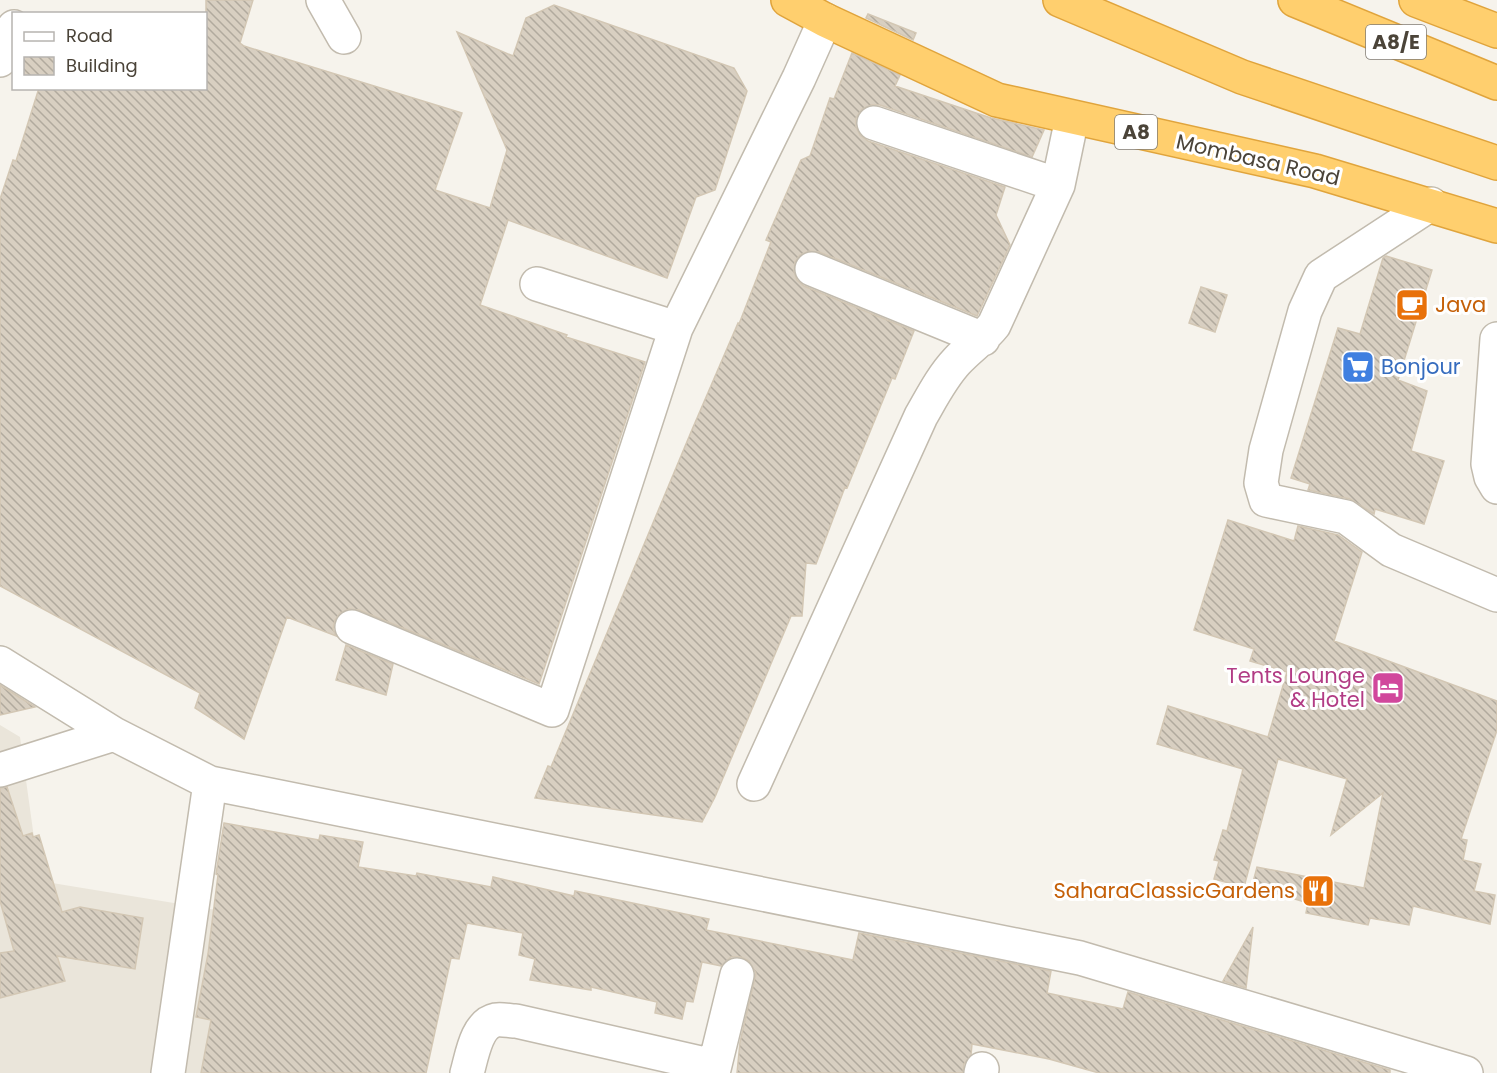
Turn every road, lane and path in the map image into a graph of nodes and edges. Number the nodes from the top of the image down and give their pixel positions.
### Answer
1 (323, 0) edge
2 (788, 0) edge
3 (1060, 0) edge
4 (1295, 0) edge
5 (1416, 0) edge
6 (825, 20) junction
7 (1497, 31) edge
8 (12, 32) edge
9 (344, 37) dead end
10 (0, 60) edge
11 (1497, 83) edge
12 (1072, 118) junction
13 (874, 123) dead end
14 (1497, 163) edge
15 (1058, 184) junction
16 (1431, 204) junction
17 (1497, 226) edge
18 (812, 269) dead end
19 (537, 284) dead end
20 (676, 328) junction
21 (983, 339) junction
22 (1497, 339) edge
23 (1497, 487) edge
24 (1497, 595) edge
25 (352, 627) dead end
26 (0, 663) edge
27 (114, 734) junction
28 (0, 770) edge
29 (210, 783) junction
30 (754, 784) dead end
31 (737, 975) dead end
32 (713, 1070) edge
33 (168, 1073) edge
34 (467, 1073) edge
35 (1466, 1073) edge

1 - 9 street
2 - 6 highway, Mombasa Road / A8
3 - 14 highway
4 - 11 highway, A8/E
5 - 7 highway, A8/E
6 - 12 highway, Mombasa Road / A8
6 - 20 street
8 - 10 street
12 - 15 street
12 - 16 highway, Mombasa Road / A8
13 - 15 street
15 - 21 street
16 - 17 highway, Mombasa Road / A8
16 - 24 street
18 - 21 street
19 - 20 street
20 - 25 street
21 - 30 street
22 - 23 street
26 - 27 street
27 - 28 street
27 - 29 street
29 - 33 street
29 - 35 street
31 - 32 street
32 - 34 street

